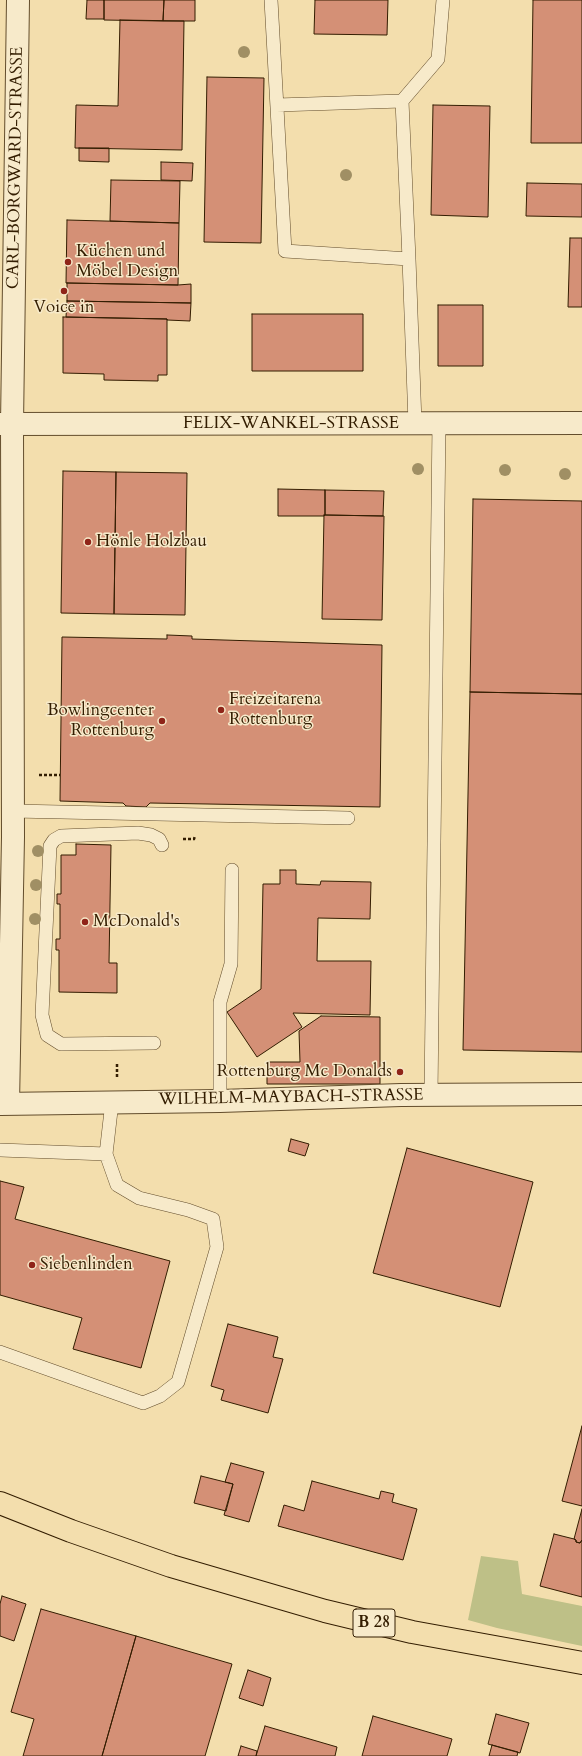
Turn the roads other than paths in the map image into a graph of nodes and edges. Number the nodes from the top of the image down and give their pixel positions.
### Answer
1 (18, 0) edge
2 (271, 0) edge
3 (443, 0) edge
4 (402, 101) junction
5 (277, 105) junction
6 (409, 259) junction
7 (439, 423) junction
8 (582, 423) edge
9 (6, 424) edge
10 (415, 424) junction
11 (6, 561) edge
12 (6, 622) edge
13 (13, 811) junction
14 (348, 818) dead end
15 (162, 845) dead end
16 (232, 870) dead end
17 (154, 1043) dead end
18 (582, 1094) edge
19 (431, 1095) junction
20 (220, 1101) junction
21 (115, 1103) junction
22 (4, 1104) edge
23 (0, 1150) edge
24 (106, 1154) junction
25 (0, 1352) edge
26 (0, 1503) edge
27 (582, 1663) edge

1 - 9 street, CARL-BORGWARD-STRASSE
2 - 5 lane
3 - 4 lane
4 - 5 lane
4 - 6 lane
5 - 6 lane
6 - 10 lane
7 - 8 street, FELIX-WANKEL-STRASSE
7 - 10 street, FELIX-WANKEL-STRASSE
7 - 19 lane
9 - 10 street, FELIX-WANKEL-STRASSE
9 - 11 street, CARL-BORGWARD-STRASSE
11 - 12 street, CARL-BORGWARD-STRASSE
12 - 13 street, CARL-BORGWARD-STRASSE
13 - 14 lane
13 - 22 street, CARL-BORGWARD-STRASSE
15 - 17 lane
16 - 20 lane
18 - 19 street, WILHELM-MAYBACH-STRASSE
19 - 20 street, WILHELM-MAYBACH-STRASSE
20 - 21 street, WILHELM-MAYBACH-STRASSE
21 - 22 street, WILHELM-MAYBACH-STRASSE
21 - 24 lane
23 - 24 lane
24 - 25 lane
26 - 27 main road, B 28

